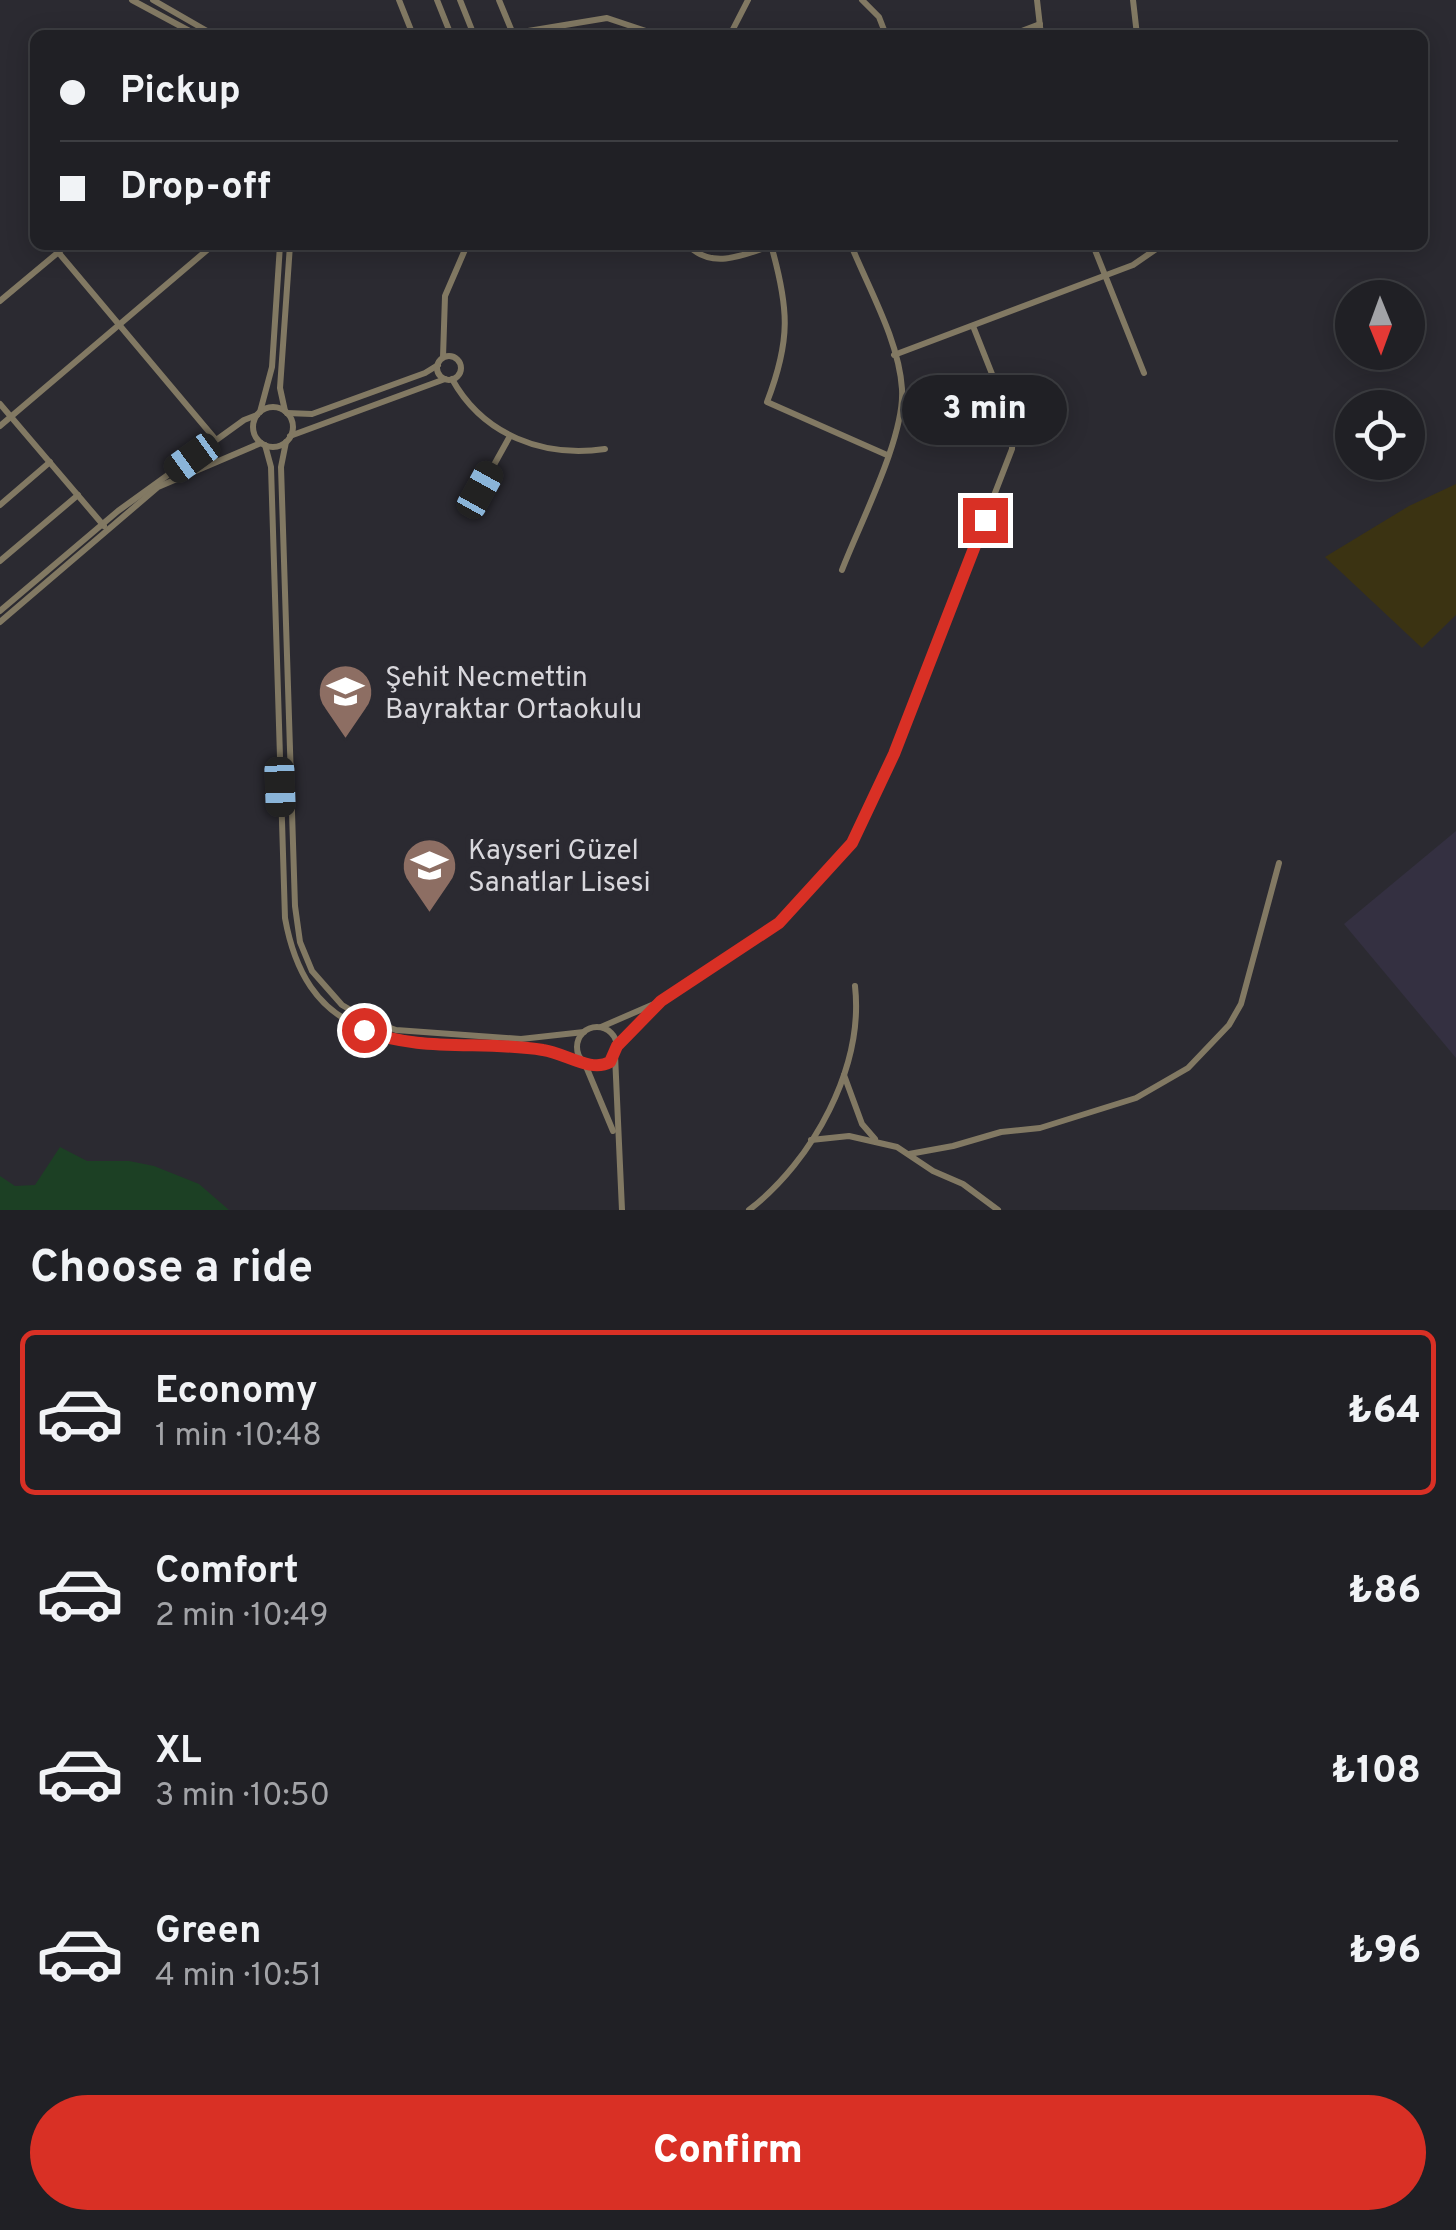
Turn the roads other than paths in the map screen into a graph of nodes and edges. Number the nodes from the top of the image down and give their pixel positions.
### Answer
1 (132, 0) edge
2 (399, 0) edge
3 (438, 0) edge
4 (460, 0) edge
5 (499, 0) edge
6 (748, 0) edge
7 (862, 0) edge
8 (1037, 0) edge
9 (1133, 0) edge
10 (160, 1) edge
11 (1040, 24) junction
12 (189, 30) edge
13 (206, 30) edge
14 (411, 30) edge
15 (449, 30) edge
16 (472, 30) edge
17 (509, 30) edge
18 (534, 30) edge
19 (643, 30) edge
20 (733, 30) edge
21 (884, 30) edge
22 (1024, 30) edge
23 (1041, 30) edge
24 (1136, 30) edge
25 (60, 250) edge
26 (208, 250) edge
27 (280, 250) edge
28 (290, 250) edge
29 (464, 250) edge
30 (694, 250) edge
31 (758, 250) edge
32 (772, 250) edge
33 (853, 250) edge
34 (1095, 250) edge
35 (1156, 250) edge
36 (58, 252) junction
37 (1104, 275) junction
38 (0, 302) edge
39 (120, 325) junction
40 (973, 326) junction
41 (894, 354) junction
42 (444, 357) junction
43 (438, 365) junction
44 (1144, 373) dead end
45 (449, 379) junction
46 (0, 404) edge
47 (286, 412) junction
48 (259, 414) junction
49 (11, 416) junction
50 (0, 426) edge
51 (510, 436) junction
52 (288, 439) junction
53 (216, 440) junction
54 (263, 444) junction
55 (605, 449) dead end
56 (887, 455) junction
57 (50, 462) junction
58 (480, 490) dead end
59 (78, 494) junction
60 (0, 505) edge
61 (106, 527) junction
62 (0, 561) edge
63 (842, 570) dead end
64 (0, 611) edge
65 (0, 622) edge
66 (1280, 864) dead end
67 (856, 986) dead end
68 (661, 1001) junction
69 (600, 1028) junction
70 (584, 1032) junction
71 (616, 1051) junction
72 (583, 1062) junction
73 (844, 1075) junction
74 (811, 1140) junction
75 (880, 1143) junction
76 (909, 1154) junction
77 (618, 1157) junction
78 (622, 1210) edge
79 (749, 1210) edge
80 (998, 1210) edge

1 - 12 street
2 - 14 street
3 - 15 street
4 - 16 street
5 - 17 street
6 - 20 street
7 - 21 street
8 - 11 street
9 - 24 street
10 - 13 street
11 - 22 street
11 - 23 street
18 - 19 street
25 - 36 street
26 - 39 street
27 - 48 street
28 - 47 street
29 - 42 street
30 - 31 street
32 - 56 street
33 - 41 street
34 - 37 street
35 - 37 street
36 - 38 street
36 - 39 street
37 - 40 street
37 - 44 street
39 - 49 street
39 - 53 street
40 - 41 street
40 - 68 street
41 - 56 street
42 - 43 street
42 - 45 street
43 - 45 street
43 - 47 street
45 - 51 street
45 - 52 street
46 - 49 street
47 - 48 street
47 - 52 street
48 - 53 street
48 - 54 street
49 - 50 street
49 - 57 street
51 - 55 street
51 - 58 street
52 - 54 street
52 - 70 street
53 - 61 street
54 - 61 street
54 - 72 street
56 - 63 street
57 - 59 street
57 - 60 street
59 - 61 street
59 - 62 street
61 - 64 street
61 - 65 street
66 - 76 street
67 - 73 street
68 - 69 street
68 - 71 street
69 - 70 street
69 - 71 street
70 - 72 street
71 - 72 street
71 - 77 street
72 - 77 street
73 - 74 street
73 - 75 street
74 - 75 street
74 - 79 street
75 - 76 street
76 - 80 street
77 - 78 street

